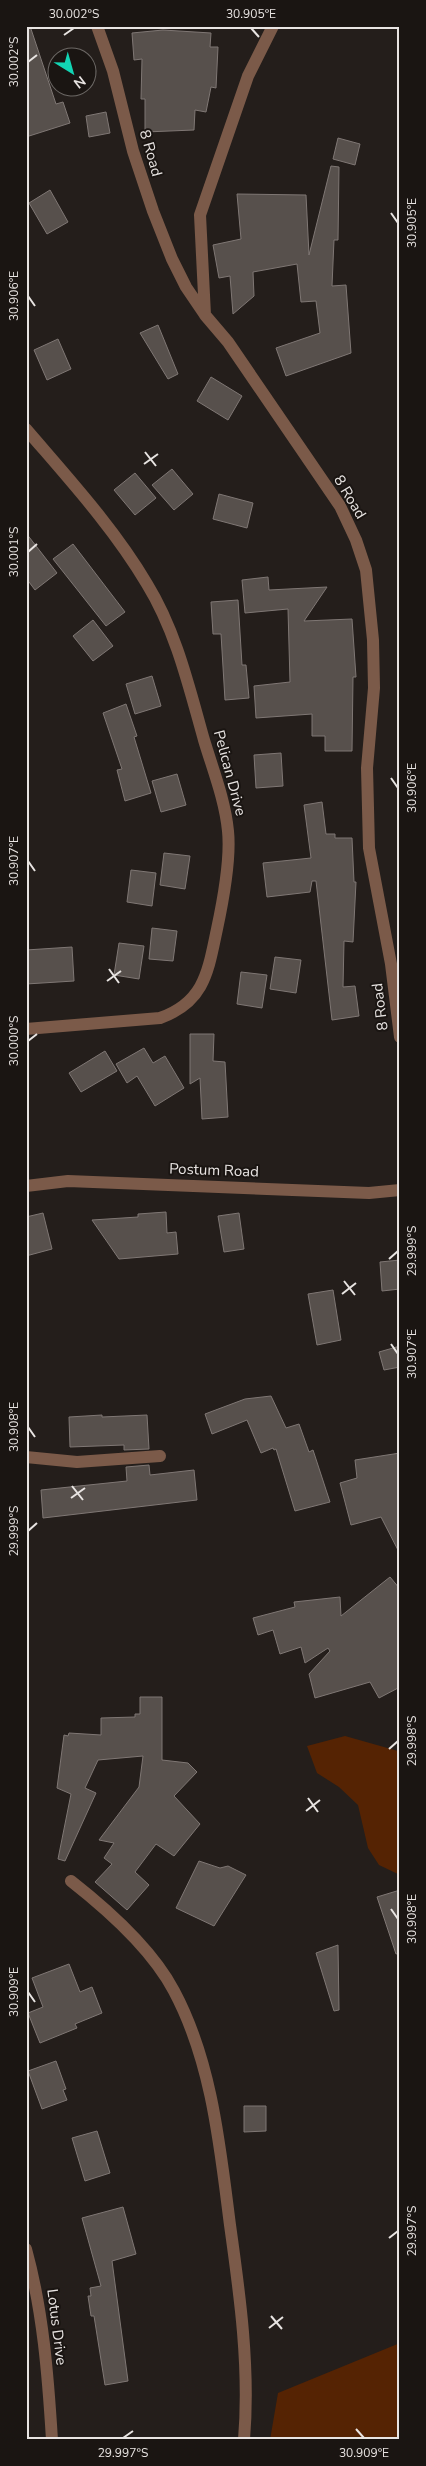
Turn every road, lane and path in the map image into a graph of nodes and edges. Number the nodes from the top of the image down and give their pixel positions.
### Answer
1 (97, 26) edge
2 (273, 26) edge
3 (205, 315) junction
4 (26, 429) edge
5 (26, 1030) edge
6 (400, 1037) edge
7 (26, 1186) edge
8 (400, 1190) edge
9 (160, 1456) dead end
10 (26, 1457) edge
11 (71, 1882) dead end
12 (26, 2249) edge
13 (52, 2440) edge
14 (244, 2440) edge

1 - 3 street, 8 Road
2 - 3 street
3 - 6 street, 8 Road
4 - 5 street, Pelican Drive
7 - 8 street, Postum Road
9 - 10 street
11 - 14 street
12 - 13 street, Lotus Drive

